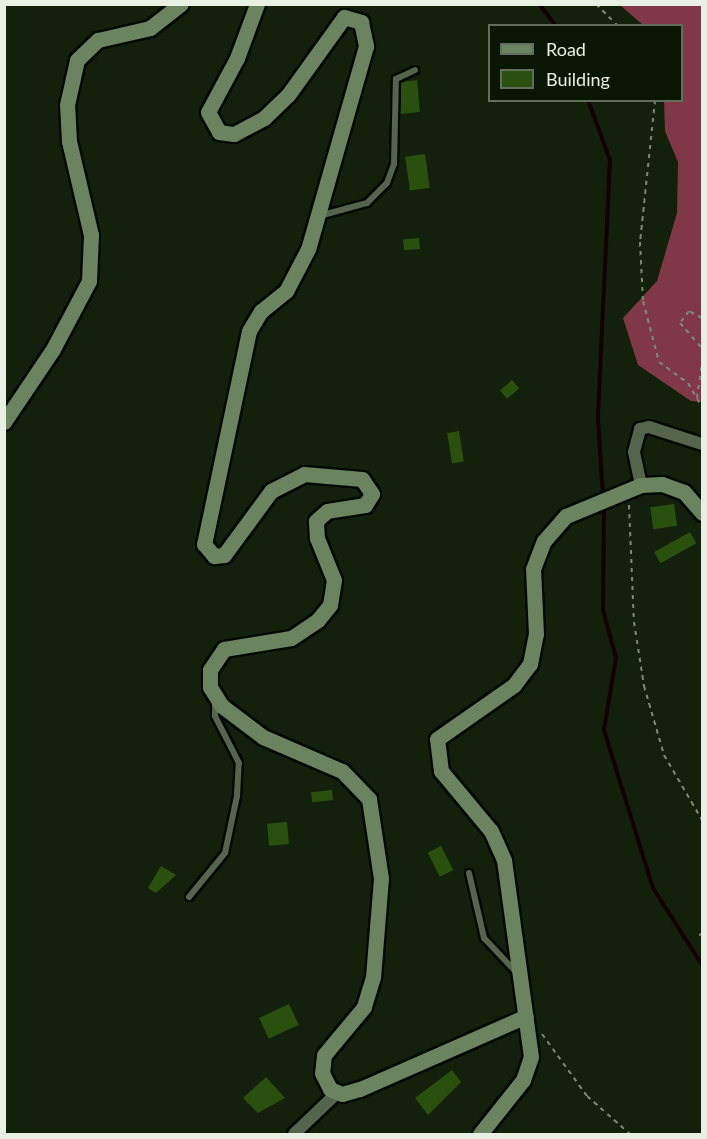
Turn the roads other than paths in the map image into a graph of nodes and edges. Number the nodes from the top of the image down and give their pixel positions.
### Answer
1 (181, 4) edge
2 (257, 4) edge
3 (415, 70) dead end
4 (319, 216) junction
5 (4, 422) edge
6 (702, 444) edge
7 (635, 487) junction
8 (702, 513) edge
9 (215, 697) junction
10 (469, 873) dead end
11 (189, 897) dead end
12 (521, 977) junction
13 (526, 1016) junction
14 (337, 1093) junction
15 (294, 1134) edge
16 (480, 1134) edge

1 - 5 street
2 - 4 street
3 - 4 lane
4 - 9 street
6 - 7 street
7 - 8 street
7 - 12 street
9 - 11 lane
9 - 14 street
10 - 12 lane
12 - 13 street
13 - 14 street
13 - 16 street
14 - 15 street

